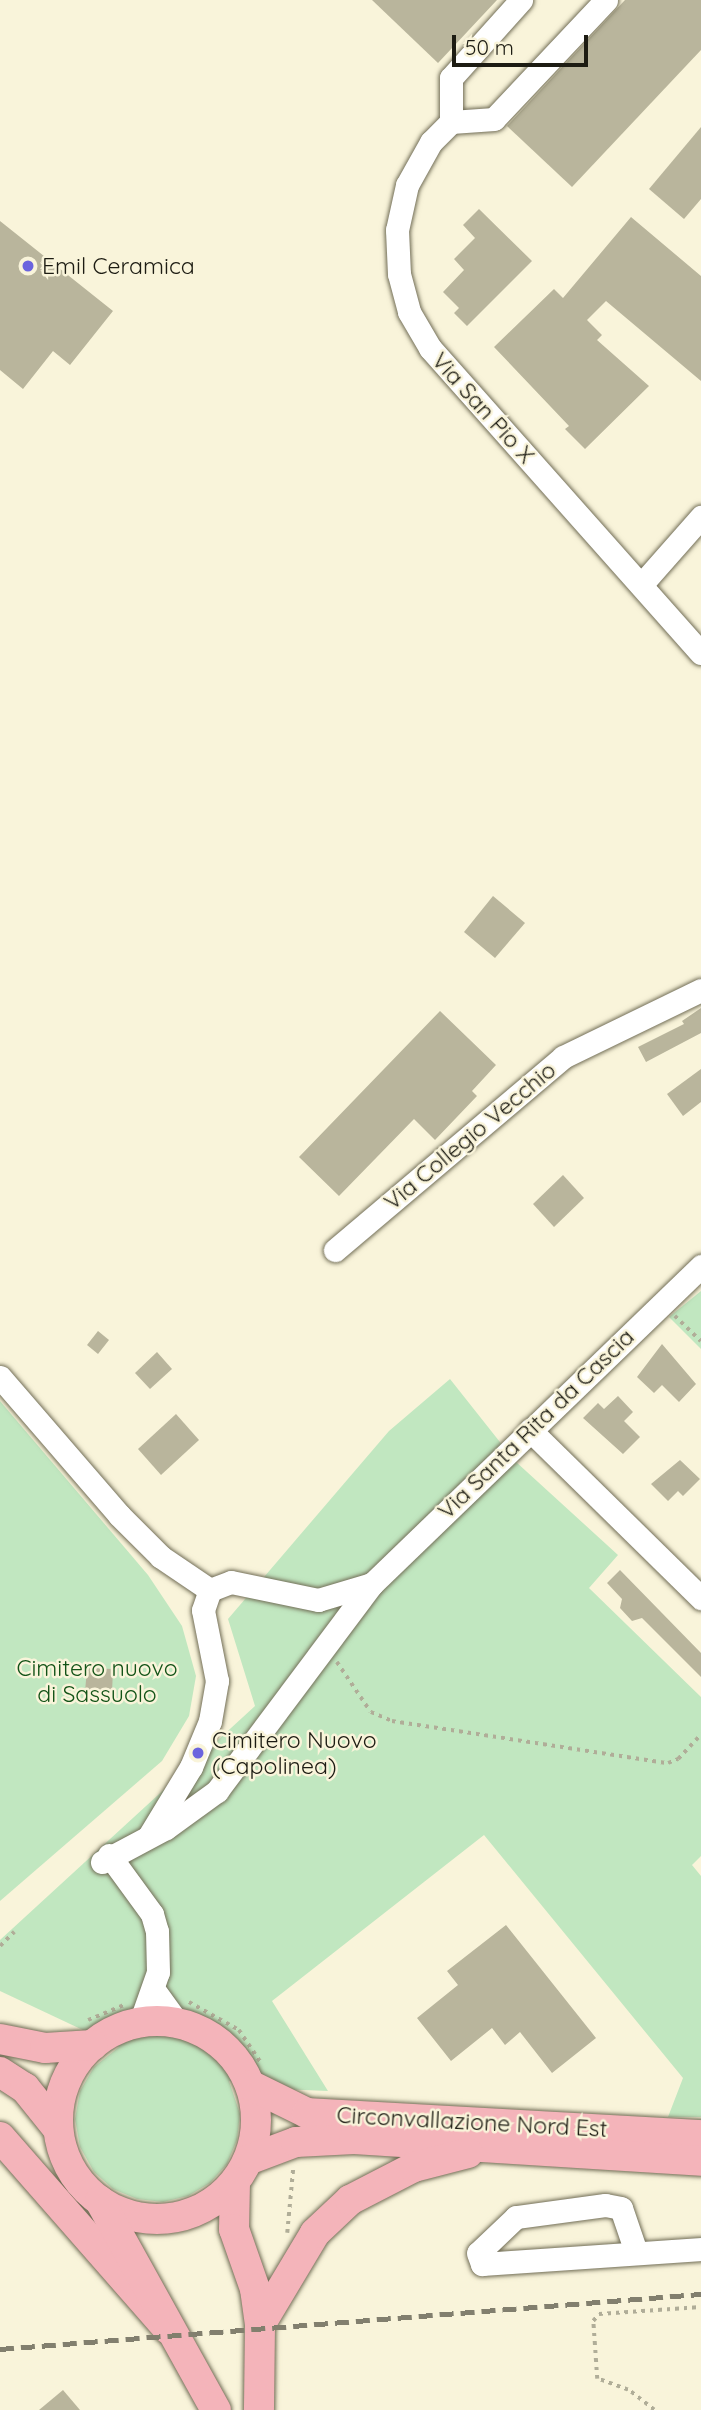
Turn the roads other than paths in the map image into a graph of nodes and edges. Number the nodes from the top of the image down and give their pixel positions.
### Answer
1 (521, 0) edge
2 (606, 0) edge
3 (451, 122) junction
4 (701, 517) edge
5 (641, 585) junction
6 (701, 653) edge
7 (701, 990) edge
8 (335, 1250) dead end
9 (701, 1266) edge
10 (0, 1377) edge
11 (530, 1430) junction
12 (372, 1584) junction
13 (210, 1590) junction
14 (701, 1598) edge
15 (183, 1780) junction
16 (208, 1800) junction
17 (149, 1836) junction
18 (154, 1990) junction
19 (136, 2011) junction
20 (178, 2023) junction
21 (86, 2034) junction
22 (0, 2039) edge
23 (0, 2072) edge
24 (250, 2085) junction
25 (58, 2129) junction
26 (701, 2135) edge
27 (0, 2137) edge
28 (473, 2149) junction
29 (0, 2154) edge
30 (701, 2161) edge
31 (242, 2171) junction
32 (57, 2201) junction
33 (100, 2201) junction
34 (701, 2249) edge
35 (636, 2252) junction
36 (260, 2325) junction
37 (168, 2329) junction
38 (216, 2410) edge
39 (259, 2410) edge

1 - 3 street
2 - 3 street
3 - 5 street, Via San Pio X
4 - 5 street
5 - 6 street, Via San Pio X
7 - 8 street, Via Collegio Vecchio
9 - 11 street, Via Santa Rita da Cascia
10 - 13 street
11 - 12 street, Via Santa Rita da Cascia
11 - 14 street
12 - 13 street, Via Santa Rita da Cascia
12 - 16 street, Via Santa Rita da Cascia
13 - 15 street
15 - 16 street
15 - 17 street
16 - 17 street, Via Santa Rita da Cascia
17 - 18 street, Via Santa Rita da Cascia
18 - 19 street, Via Santa Rita da Cascia
18 - 20 street
19 - 20 main road
19 - 21 main road
20 - 24 main road
21 - 22 main road
21 - 25 main road
23 - 25 main road
24 - 26 main road, Circonvallazione Nord Est
24 - 31 main road
25 - 33 main road
27 - 32 main road
28 - 30 main road, Circonvallazione Nord Est
28 - 31 main road, Circonvallazione Nord Est
28 - 36 main road, Circonvallazione Nord Est
29 - 32 street
31 - 33 main road
31 - 36 main road
32 - 37 main road
33 - 37 main road
34 - 35 street
35 - 35 street
36 - 39 main road
37 - 38 main road

